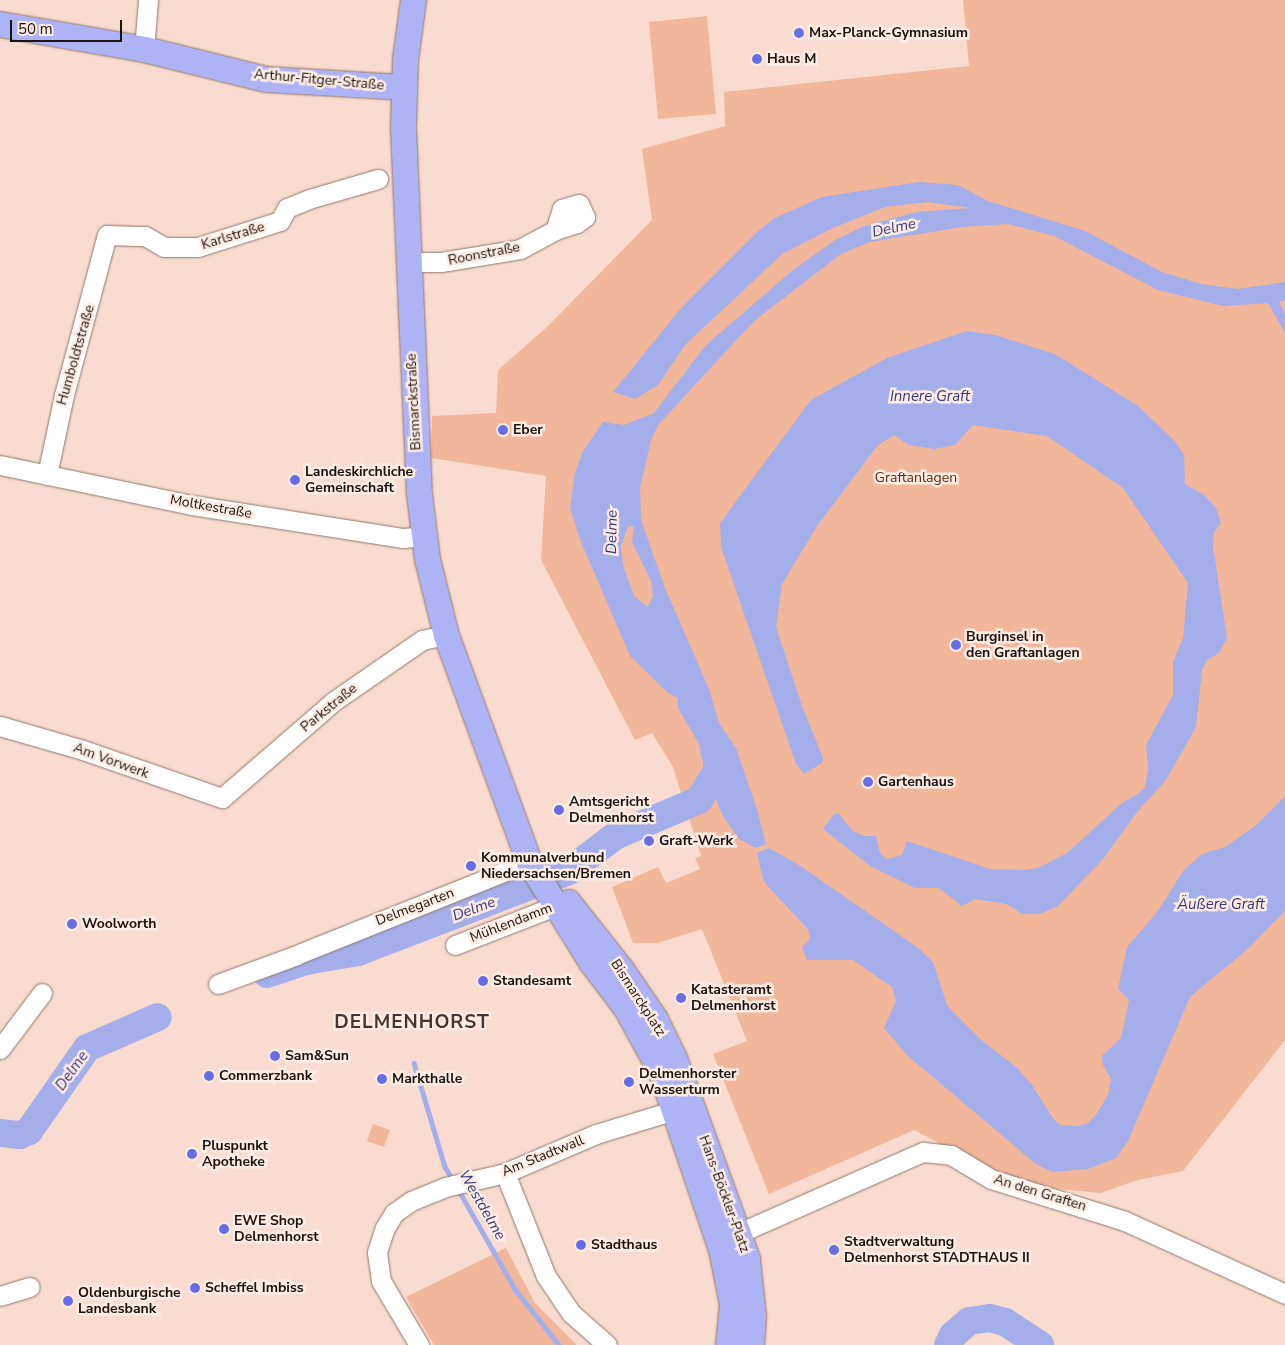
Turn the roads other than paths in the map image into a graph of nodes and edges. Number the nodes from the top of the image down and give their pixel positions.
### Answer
1 (148, 0) edge
2 (413, 0) edge
3 (0, 24) edge
4 (144, 49) junction
5 (402, 87) junction
6 (378, 179) dead end
7 (555, 230) dead end
8 (107, 235) joint
9 (410, 262) junction
10 (0, 465) edge
11 (47, 475) junction
12 (424, 536) junction
13 (446, 635) junction
14 (0, 726) edge
15 (222, 798) joint
16 (547, 884) junction
17 (455, 945) dead end
18 (218, 984) dead end
19 (42, 993) dead end
20 (2, 1040) edge
21 (682, 1108) junction
22 (505, 1173) junction
23 (739, 1233) junction
24 (30, 1287) dead end
25 (1285, 1294) edge
26 (0, 1296) edge
27 (419, 1345) edge
28 (607, 1345) edge
29 (728, 1345) edge
30 (751, 1345) edge

1 - 4 street
2 - 5 main road, Bismarckstraße
3 - 4 main road, Arthur-Fitger-Straße
4 - 5 main road, Arthur-Fitger-Straße
5 - 9 main road, Bismarckstraße
6 - 8 street, Karlstraße
7 - 9 street, Roonstraße
8 - 11 street, Humboldtstraße
9 - 12 main road, Bismarckstraße
10 - 11 street, Moltkestraße
11 - 12 street, Moltkestraße
12 - 13 main road, Bismarckstraße
13 - 15 street, Parkstraße
13 - 16 main road, Bismarckstraße
14 - 15 street, Am Vorwerk
16 - 17 street, Mühlendamm
16 - 18 street, Delmegarten
16 - 21 main road, Bismarckplatz
19 - 20 street
21 - 22 street, Am Stadtwall
21 - 23 main road, Hans-Böckler-Platz
21 - 29 main road, Hans-Böckler-Platz
22 - 27 street, Am Stadtwall
22 - 28 street
23 - 25 street, An den Graften
23 - 30 main road, Hans-Böckler-Platz
24 - 26 street

